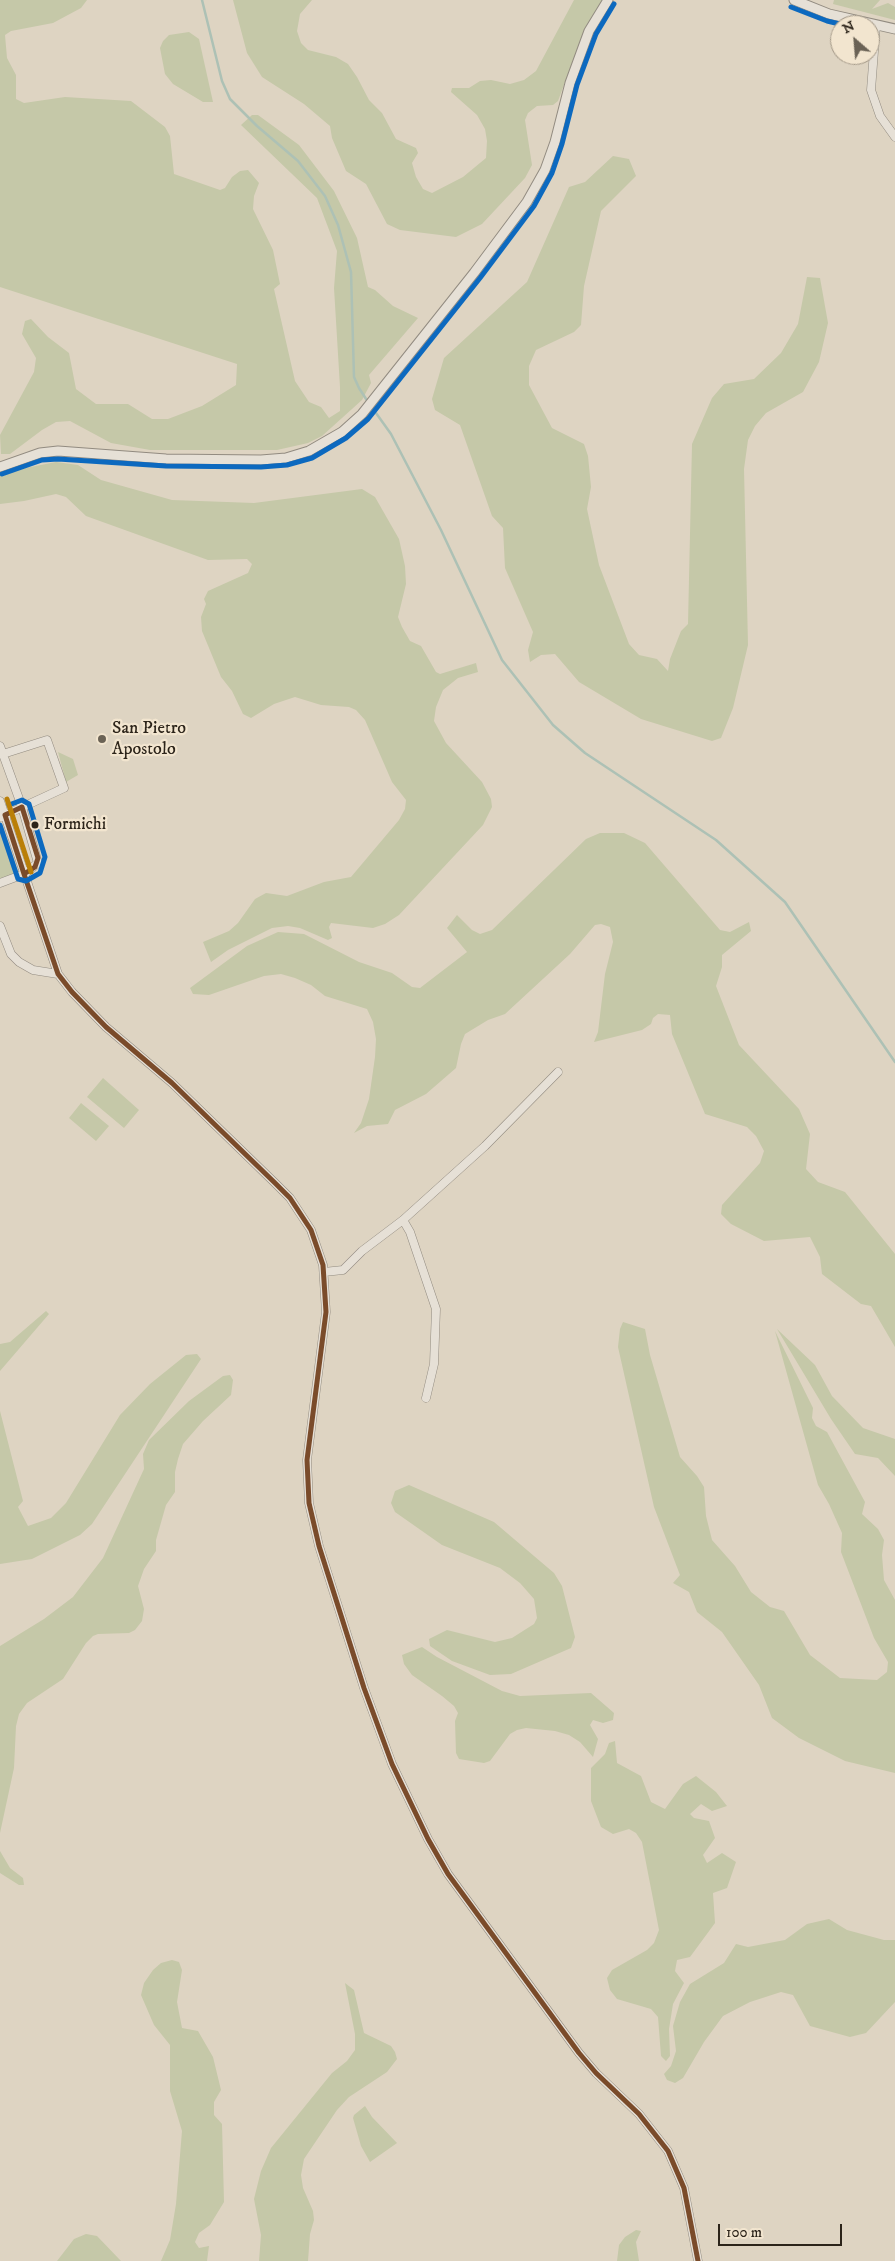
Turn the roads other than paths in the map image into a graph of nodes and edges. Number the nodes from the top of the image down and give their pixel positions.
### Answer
1 (608, 0) edge
2 (794, 0) edge
3 (833, 15) edge
4 (880, 26) edge
5 (895, 28) edge
6 (873, 65) edge
7 (895, 137) edge
8 (0, 467) edge
9 (1, 750) edge
10 (0, 801) edge
11 (22, 807) junction
12 (2, 816) edge
13 (24, 874) junction
14 (0, 883) edge
15 (0, 926) edge
16 (58, 974) junction
17 (558, 1072) dead end
18 (403, 1220) junction
19 (324, 1272) junction
20 (426, 1398) dead end
21 (698, 2261) edge

1 - 8 street
2 - 3 street
4 - 5 street
6 - 7 street
9 - 11 street
9 - 11 street
10 - 12 street
11 - 12 street
11 - 13 street
12 - 13 street
13 - 14 street
13 - 16 street
15 - 16 street
16 - 19 street
17 - 18 street
18 - 19 street
18 - 20 street
19 - 21 street

